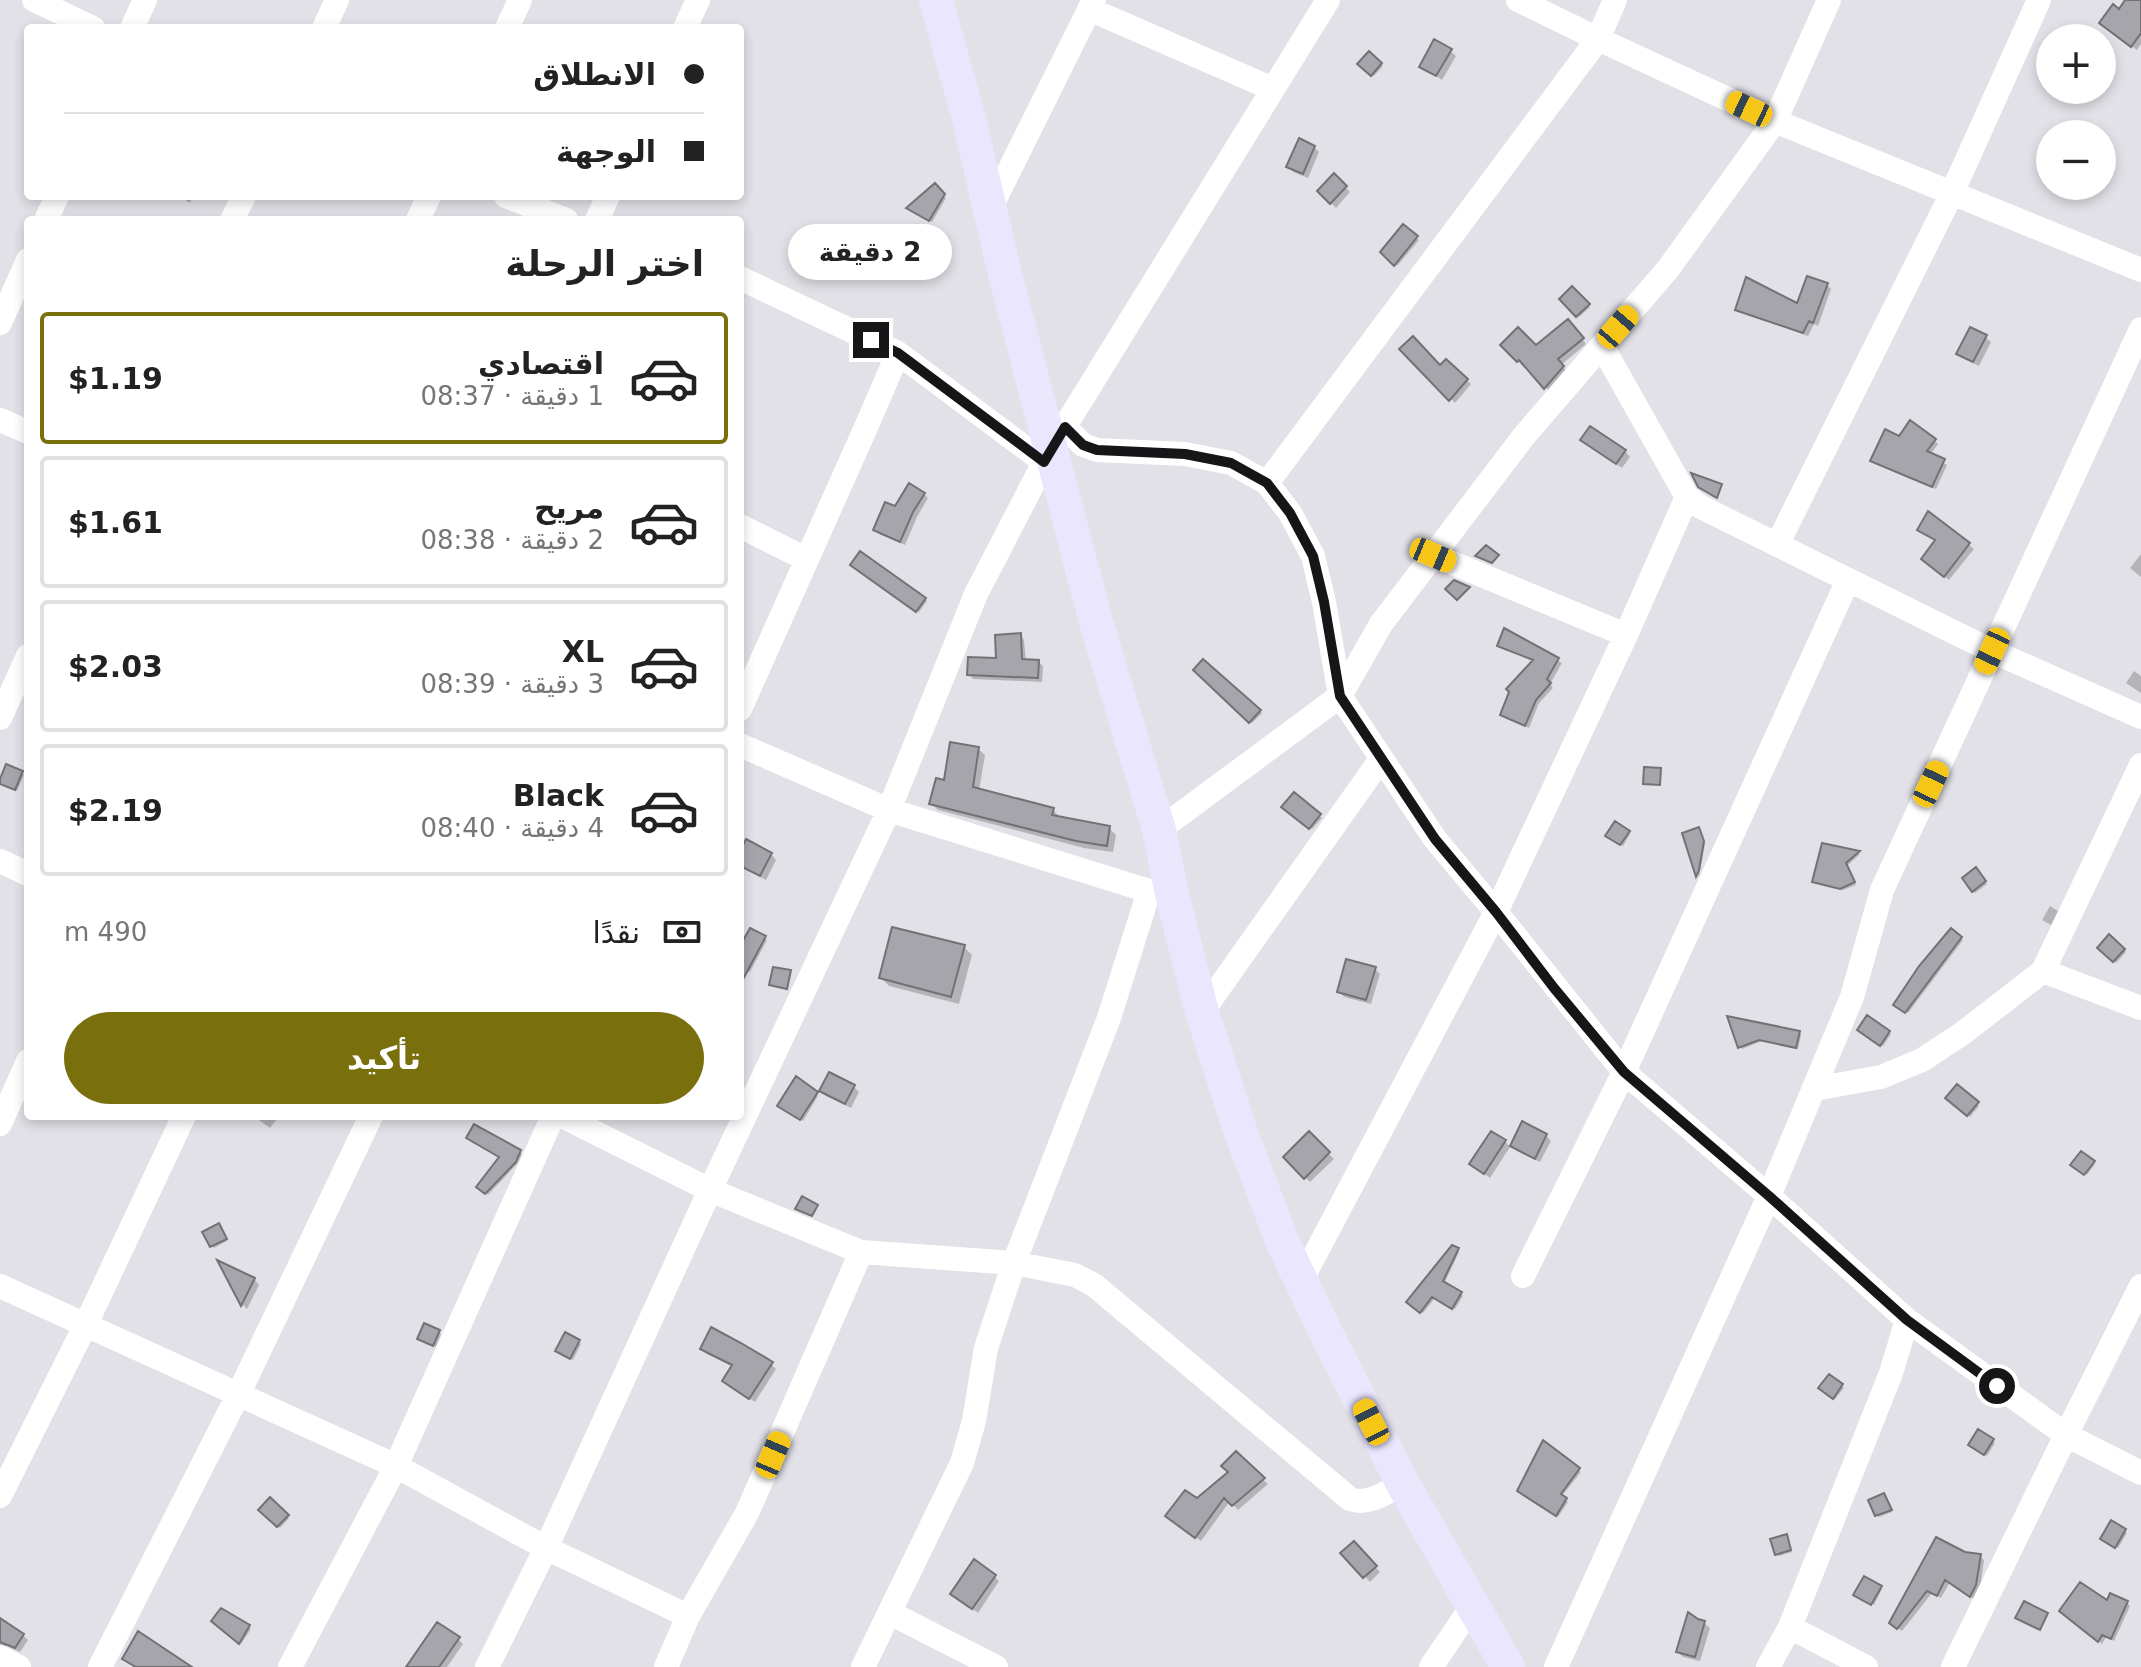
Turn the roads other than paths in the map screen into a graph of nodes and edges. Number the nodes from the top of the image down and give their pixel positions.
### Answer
1 (34, 0) edge
2 (145, 0) edge
3 (337, 0) edge
4 (520, 0) edge
5 (698, 0) edge
6 (936, 0) edge
7 (1328, 0) edge
8 (1518, 0) edge
9 (1615, 0) edge
10 (1829, 0) edge
11 (2039, 0) edge
12 (1092, 4) edge
13 (85, 24) edge
14 (134, 24) edge
15 (326, 24) edge
16 (509, 24) edge
17 (687, 24) edge
18 (1598, 39) junction
19 (1273, 89) junction
20 (1775, 121) junction
21 (1952, 193) junction
22 (516, 200) edge
23 (990, 209) junction
24 (556, 216) edge
25 (24, 269) edge
26 (2141, 270) edge
27 (744, 280) edge
28 (0, 323) edge
29 (2141, 329) edge
30 (1602, 346) junction
31 (898, 353) junction
32 (0, 420) edge
33 (24, 430) edge
34 (1053, 446) junction
35 (1267, 483) junction
36 (1687, 497) junction
37 (744, 528) edge
38 (1777, 545) junction
39 (1433, 555) junction
40 (806, 559) junction
41 (1848, 580) junction
42 (1626, 635) junction
43 (1992, 651) junction
44 (24, 665) edge
45 (1340, 696) junction
46 (744, 700) edge
47 (2141, 717) edge
48 (0, 718) edge
49 (744, 747) edge
50 (1381, 759) junction
51 (2141, 765) edge
52 (889, 810) junction
53 (1159, 830) junction
54 (0, 861) edge
55 (24, 872) edge
56 (1160, 892) junction
57 (1496, 912) junction
58 (2043, 971) junction
59 (2141, 1008) edge
60 (1202, 1012) junction
61 (24, 1070) edge
62 (1624, 1072) junction
63 (1814, 1089) junction
64 (744, 1118) edge
65 (182, 1120) edge
66 (369, 1120) edge
67 (551, 1120) edge
68 (570, 1120) edge
69 (743, 1120) edge
70 (0, 1124) edge
71 (710, 1190) junction
72 (1769, 1196) junction
73 (861, 1252) junction
74 (1014, 1263) junction
75 (1523, 1276) dead end
76 (1301, 1281) junction
77 (0, 1286) edge
78 (2141, 1286) edge
79 (1907, 1320) junction
80 (86, 1324) junction
81 (239, 1393) junction
82 (2066, 1435) junction
83 (396, 1466) junction
84 (2141, 1473) edge
85 (1403, 1484) junction
86 (0, 1496) edge
87 (546, 1548) junction
88 (1472, 1606) junction
89 (890, 1613) junction
90 (688, 1616) junction
91 (1790, 1627) junction
92 (0, 1657) edge
93 (19, 1667) edge
94 (100, 1667) edge
95 (290, 1667) edge
96 (487, 1667) edge
97 (666, 1667) edge
98 (863, 1667) edge
99 (996, 1667) edge
100 (1431, 1667) edge
101 (1508, 1667) edge
102 (1556, 1667) edge
103 (1768, 1667) edge
104 (1866, 1667) edge
105 (1953, 1667) edge

1 - 13 street
2 - 14 street
3 - 15 street
4 - 16 street
5 - 17 street
6 - 23 main road
7 - 19 street
8 - 18 street
9 - 18 street
10 - 20 street
11 - 21 street
12 - 19 street
12 - 23 street
18 - 20 street
18 - 35 street
19 - 34 street
20 - 21 street
20 - 30 street
21 - 26 street
21 - 38 street
22 - 24 street
23 - 34 main road
25 - 28 street
27 - 31 street
29 - 43 street
30 - 36 street
30 - 39 street
31 - 34 street
31 - 40 street
32 - 33 street
34 - 35 street
34 - 52 street
34 - 53 main road
35 - 45 street
36 - 38 street
36 - 42 street
37 - 40 street
38 - 41 street
39 - 42 street
39 - 45 street
40 - 46 street
41 - 43 street
41 - 62 street
42 - 57 street
43 - 47 street
43 - 63 street
44 - 48 street
45 - 50 street
45 - 53 street
49 - 52 street
50 - 57 street
50 - 60 street
51 - 58 street
52 - 56 street
52 - 64 street
53 - 56 main road
54 - 55 street
56 - 60 main road
56 - 74 street
57 - 62 street
57 - 76 street
58 - 59 street
58 - 63 street
60 - 76 main road
61 - 70 street
62 - 72 street
62 - 75 street
63 - 72 street
65 - 80 street
66 - 81 street
67 - 83 street
68 - 71 street
69 - 71 street
71 - 73 street
71 - 87 street
72 - 79 street
72 - 102 street
73 - 74 street
73 - 90 street
74 - 85 street
74 - 89 street
76 - 85 main road
77 - 80 street
78 - 82 street
79 - 82 street
79 - 91 street
80 - 81 street
80 - 86 street
81 - 83 street
81 - 94 street
82 - 84 street
82 - 105 street
83 - 87 street
83 - 95 street
85 - 88 main road
87 - 90 street
87 - 96 street
88 - 100 street
88 - 101 main road
89 - 98 street
89 - 99 street
90 - 97 street
91 - 103 street
91 - 104 street
92 - 93 street

